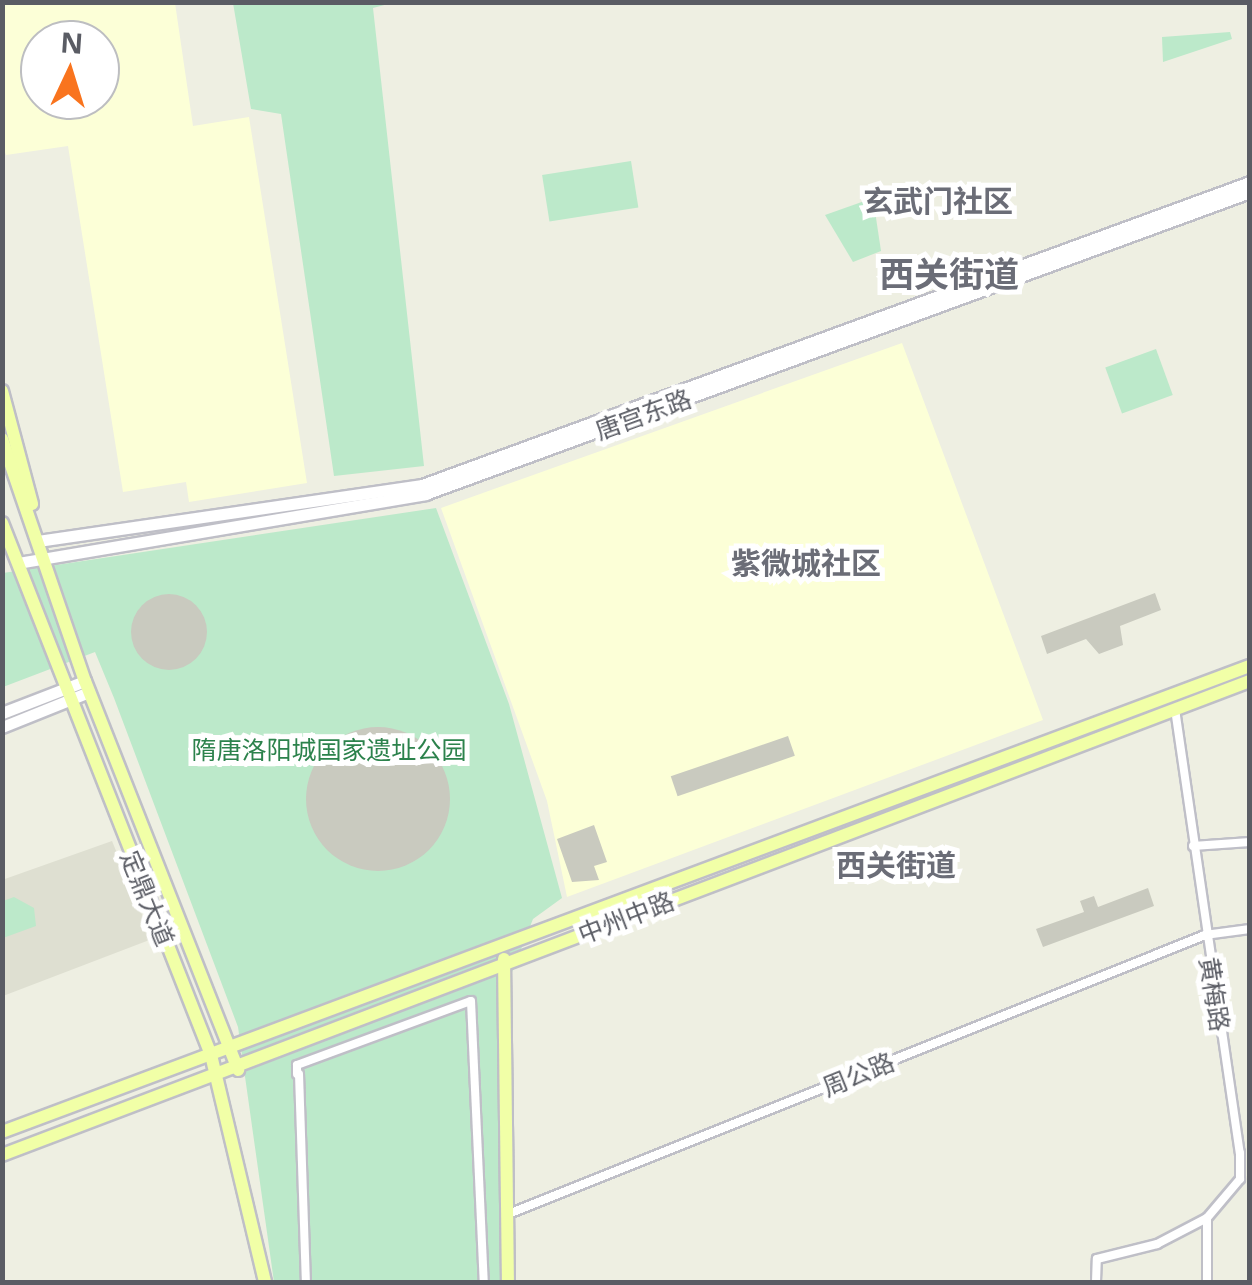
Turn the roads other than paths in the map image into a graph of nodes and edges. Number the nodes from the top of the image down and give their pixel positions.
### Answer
1 (1250, 182) edge
2 (1250, 192) edge
3 (3, 400) edge
4 (2, 439) edge
5 (2, 523) edge
6 (38, 542) junction
7 (44, 557) junction
8 (18, 563) junction
9 (1250, 666) edge
10 (1250, 680) edge
11 (87, 687) junction
12 (67, 695) junction
13 (1174, 701) junction
14 (2, 713) edge
15 (2, 727) edge
16 (1250, 842) edge
17 (1193, 846) junction
18 (1250, 929) edge
19 (1205, 935) junction
20 (499, 948) junction
21 (506, 964) junction
22 (230, 1048) junction
23 (211, 1055) junction
24 (238, 1070) junction
25 (217, 1077) junction
26 (2, 1132) edge
27 (2, 1155) edge
28 (511, 1213) junction
29 (1207, 1218) junction
30 (264, 1282) edge
31 (306, 1282) edge
32 (484, 1282) edge
33 (508, 1282) edge
34 (1096, 1282) edge
35 (1207, 1282) edge

1 - 6 street, 唐宫东路
2 - 7 street, 唐宫东路
3 - 6 main road
4 - 6 main road, 定鼎大道
5 - 8 main road, 定鼎大道
6 - 7 main road, 定鼎大道
7 - 8 street, 唐宫东路
7 - 11 main road, 定鼎大道
8 - 12 main road, 定鼎大道
9 - 13 main road, 中州中路
10 - 13 main road, 中州中路
11 - 12 street
11 - 22 main road, 定鼎大道
12 - 14 street
12 - 15 street
12 - 23 main road, 定鼎大道
13 - 17 street, 黄梅路
13 - 20 main road, 中州中路
13 - 21 main road, 中州中路
16 - 17 street
17 - 19 street, 黄梅路
18 - 19 street, 周公路
19 - 28 street, 周公路
19 - 29 street, 黄梅路
20 - 21 main road
20 - 22 main road, 中州中路
21 - 24 main road, 中州中路
21 - 28 main road
22 - 23 main road, 中州中路
22 - 24 main road, 定鼎大道
23 - 25 main road, 定鼎大道
23 - 26 main road, 中州中路
24 - 25 main road, 中州中路
25 - 27 main road, 中州中路
25 - 30 main road, 定鼎大道
28 - 33 main road
29 - 34 street
29 - 35 street
31 - 32 street

